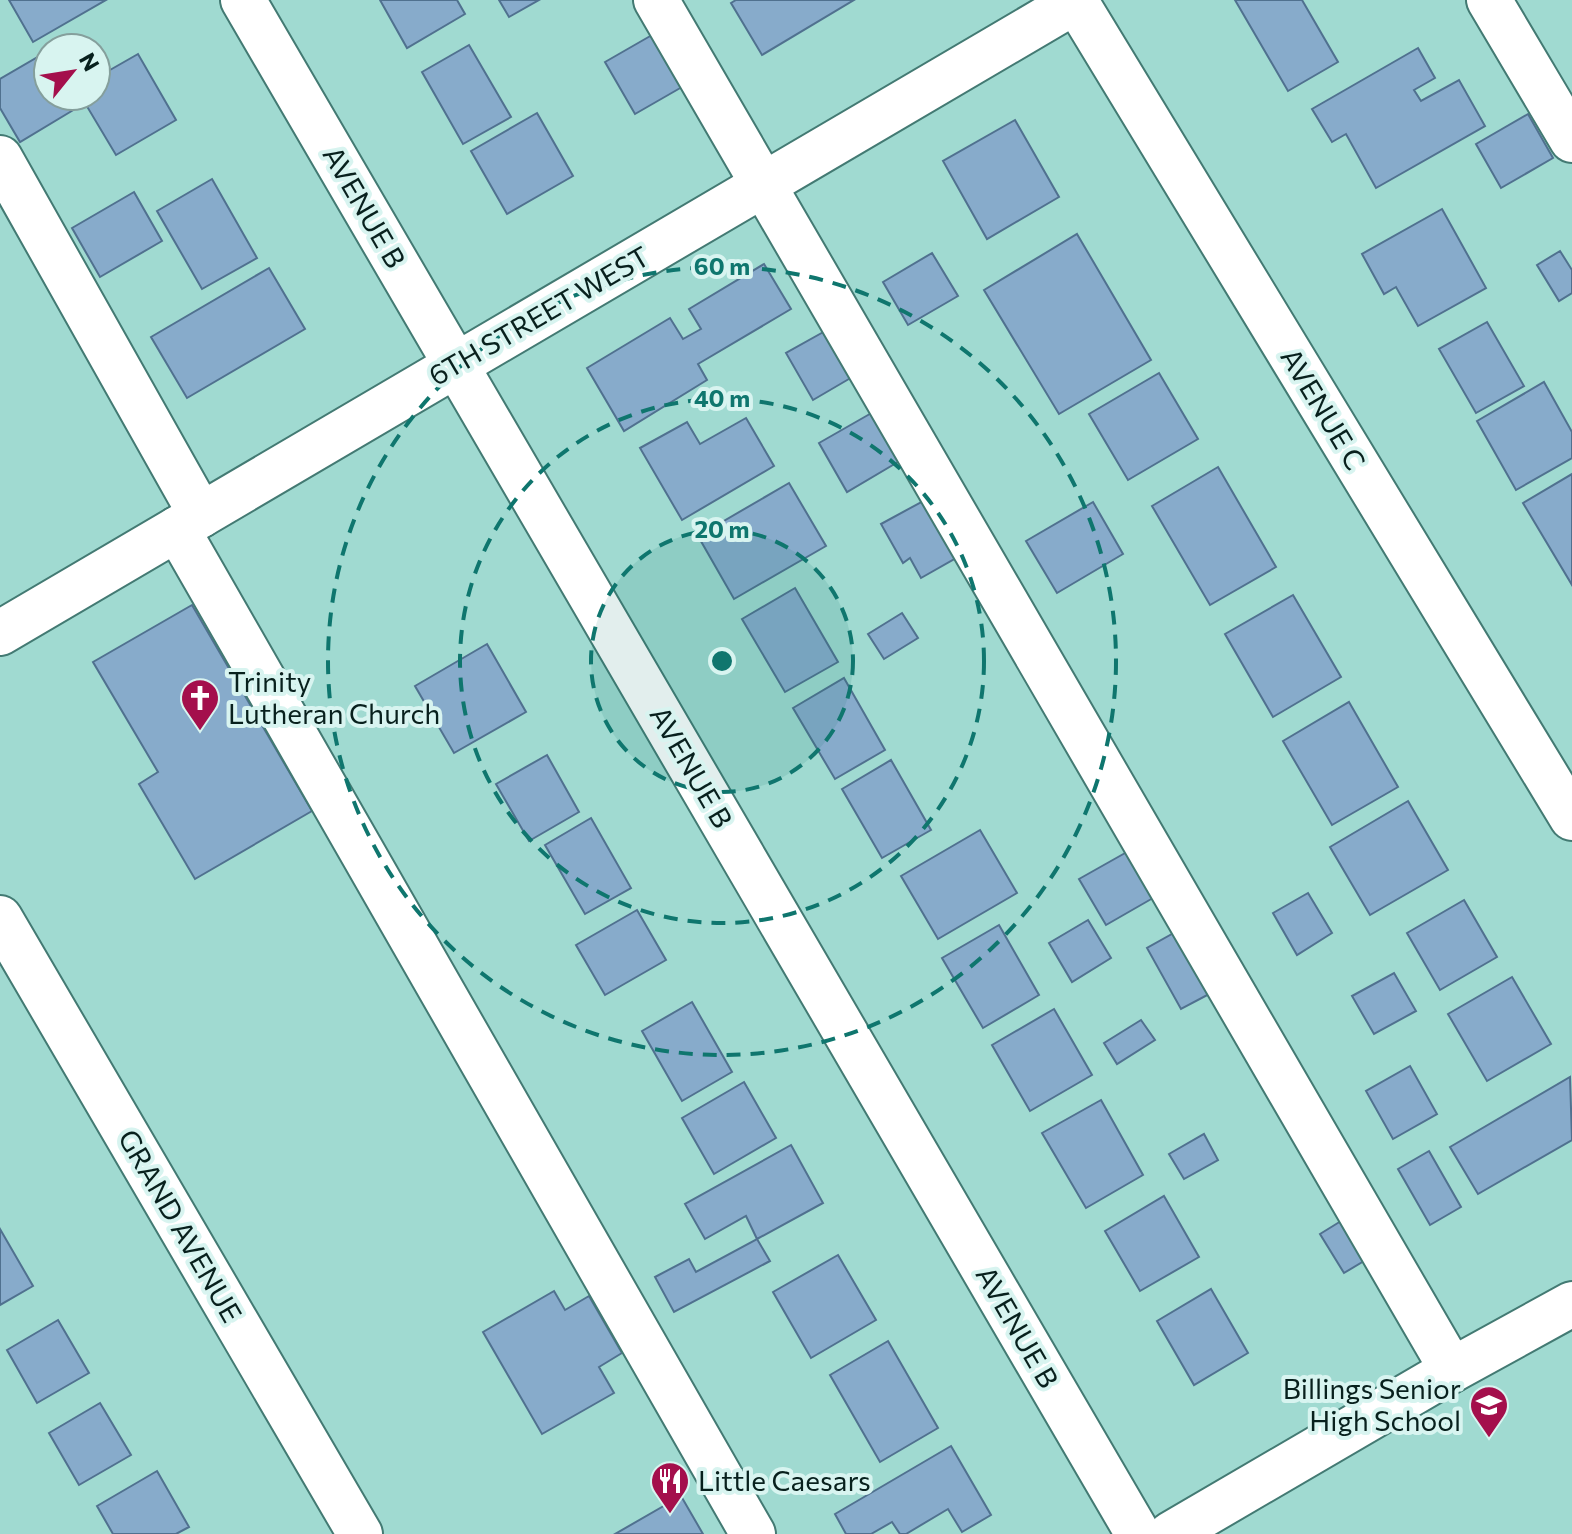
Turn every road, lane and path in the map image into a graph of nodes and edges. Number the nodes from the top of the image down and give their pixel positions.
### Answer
1 (243, 0) edge
2 (656, 0) edge
3 (1489, 0) edge
4 (1076, 1) edge
5 (1572, 140) edge
6 (0, 158) edge
7 (764, 185) junction
8 (457, 365) junction
9 (189, 522) junction
10 (0, 633) edge
11 (1572, 818) edge
12 (0, 918) edge
13 (1572, 1304) edge
14 (1452, 1370) junction
15 (360, 1534) edge
16 (753, 1534) edge
17 (1138, 1534) edge
18 (1171, 1534) edge

1 - 8 street, AVENUE B
2 - 7 street
3 - 5 street
4 - 7 street, 6TH STREET WEST
4 - 11 street, AVENUE C
6 - 9 street
7 - 8 street, 6TH STREET WEST
7 - 14 street
8 - 9 street, 6TH STREET WEST
8 - 17 street, AVENUE B
9 - 10 street, 6TH STREET WEST
9 - 16 street
12 - 15 street, GRAND AVENUE
13 - 14 street
14 - 18 street

